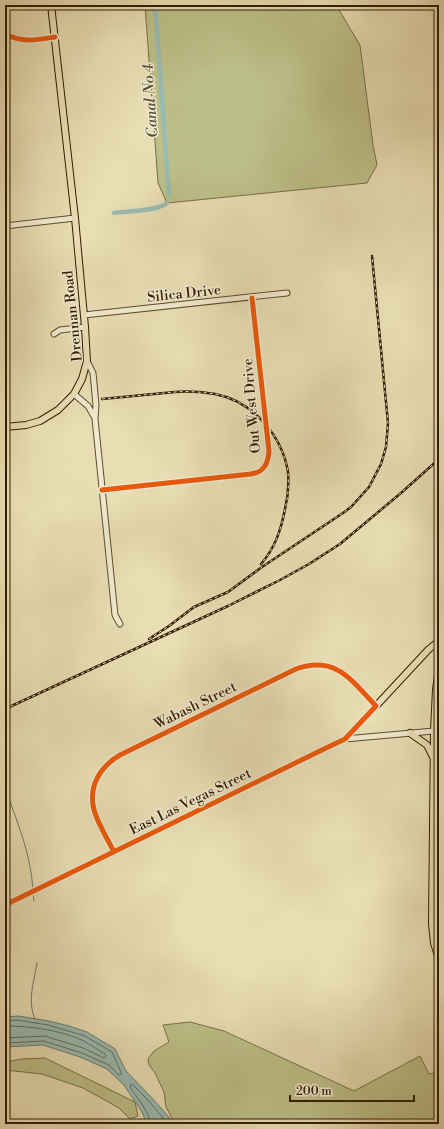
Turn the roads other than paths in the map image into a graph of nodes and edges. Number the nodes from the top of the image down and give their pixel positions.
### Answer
1 (51, 5) edge
2 (5, 34) edge
3 (55, 37) junction
4 (75, 218) junction
5 (5, 226) edge
6 (286, 294) dead end
7 (252, 298) junction
8 (84, 316) junction
9 (85, 327) junction
10 (54, 334) dead end
11 (87, 361) junction
12 (74, 394) junction
13 (95, 419) junction
14 (5, 427) edge
15 (102, 490) junction
16 (120, 624) dead end
17 (439, 641) edge
18 (439, 669) edge
19 (376, 706) junction
20 (434, 731) junction
21 (410, 733) junction
22 (345, 739) junction
23 (434, 760) junction
24 (114, 852) junction
25 (5, 905) edge
26 (439, 958) edge

1 - 3 main road, Drennan Road
2 - 3 street
3 - 4 main road, Drennan Road
4 - 5 street
4 - 8 main road, Drennan Road
6 - 7 street, Silica Drive
7 - 8 street, Silica Drive
7 - 15 street, Out West Drive
8 - 9 main road, Drennan Road
9 - 10 street
9 - 11 main road, Drennan Road
11 - 12 main road
11 - 13 street, Drennan Road
12 - 13 street
12 - 14 main road
13 - 15 street, Drennan Road
15 - 16 street, Drennan Road
17 - 19 main road
18 - 20 main road
19 - 22 street, East Las Vegas Street
19 - 24 street, Wabash Street
20 - 21 street, East Las Vegas Street
20 - 23 main road
21 - 22 street, East Las Vegas Street
21 - 23 main road
22 - 24 street, East Las Vegas Street
23 - 26 main road
24 - 25 street, East Las Vegas Street

